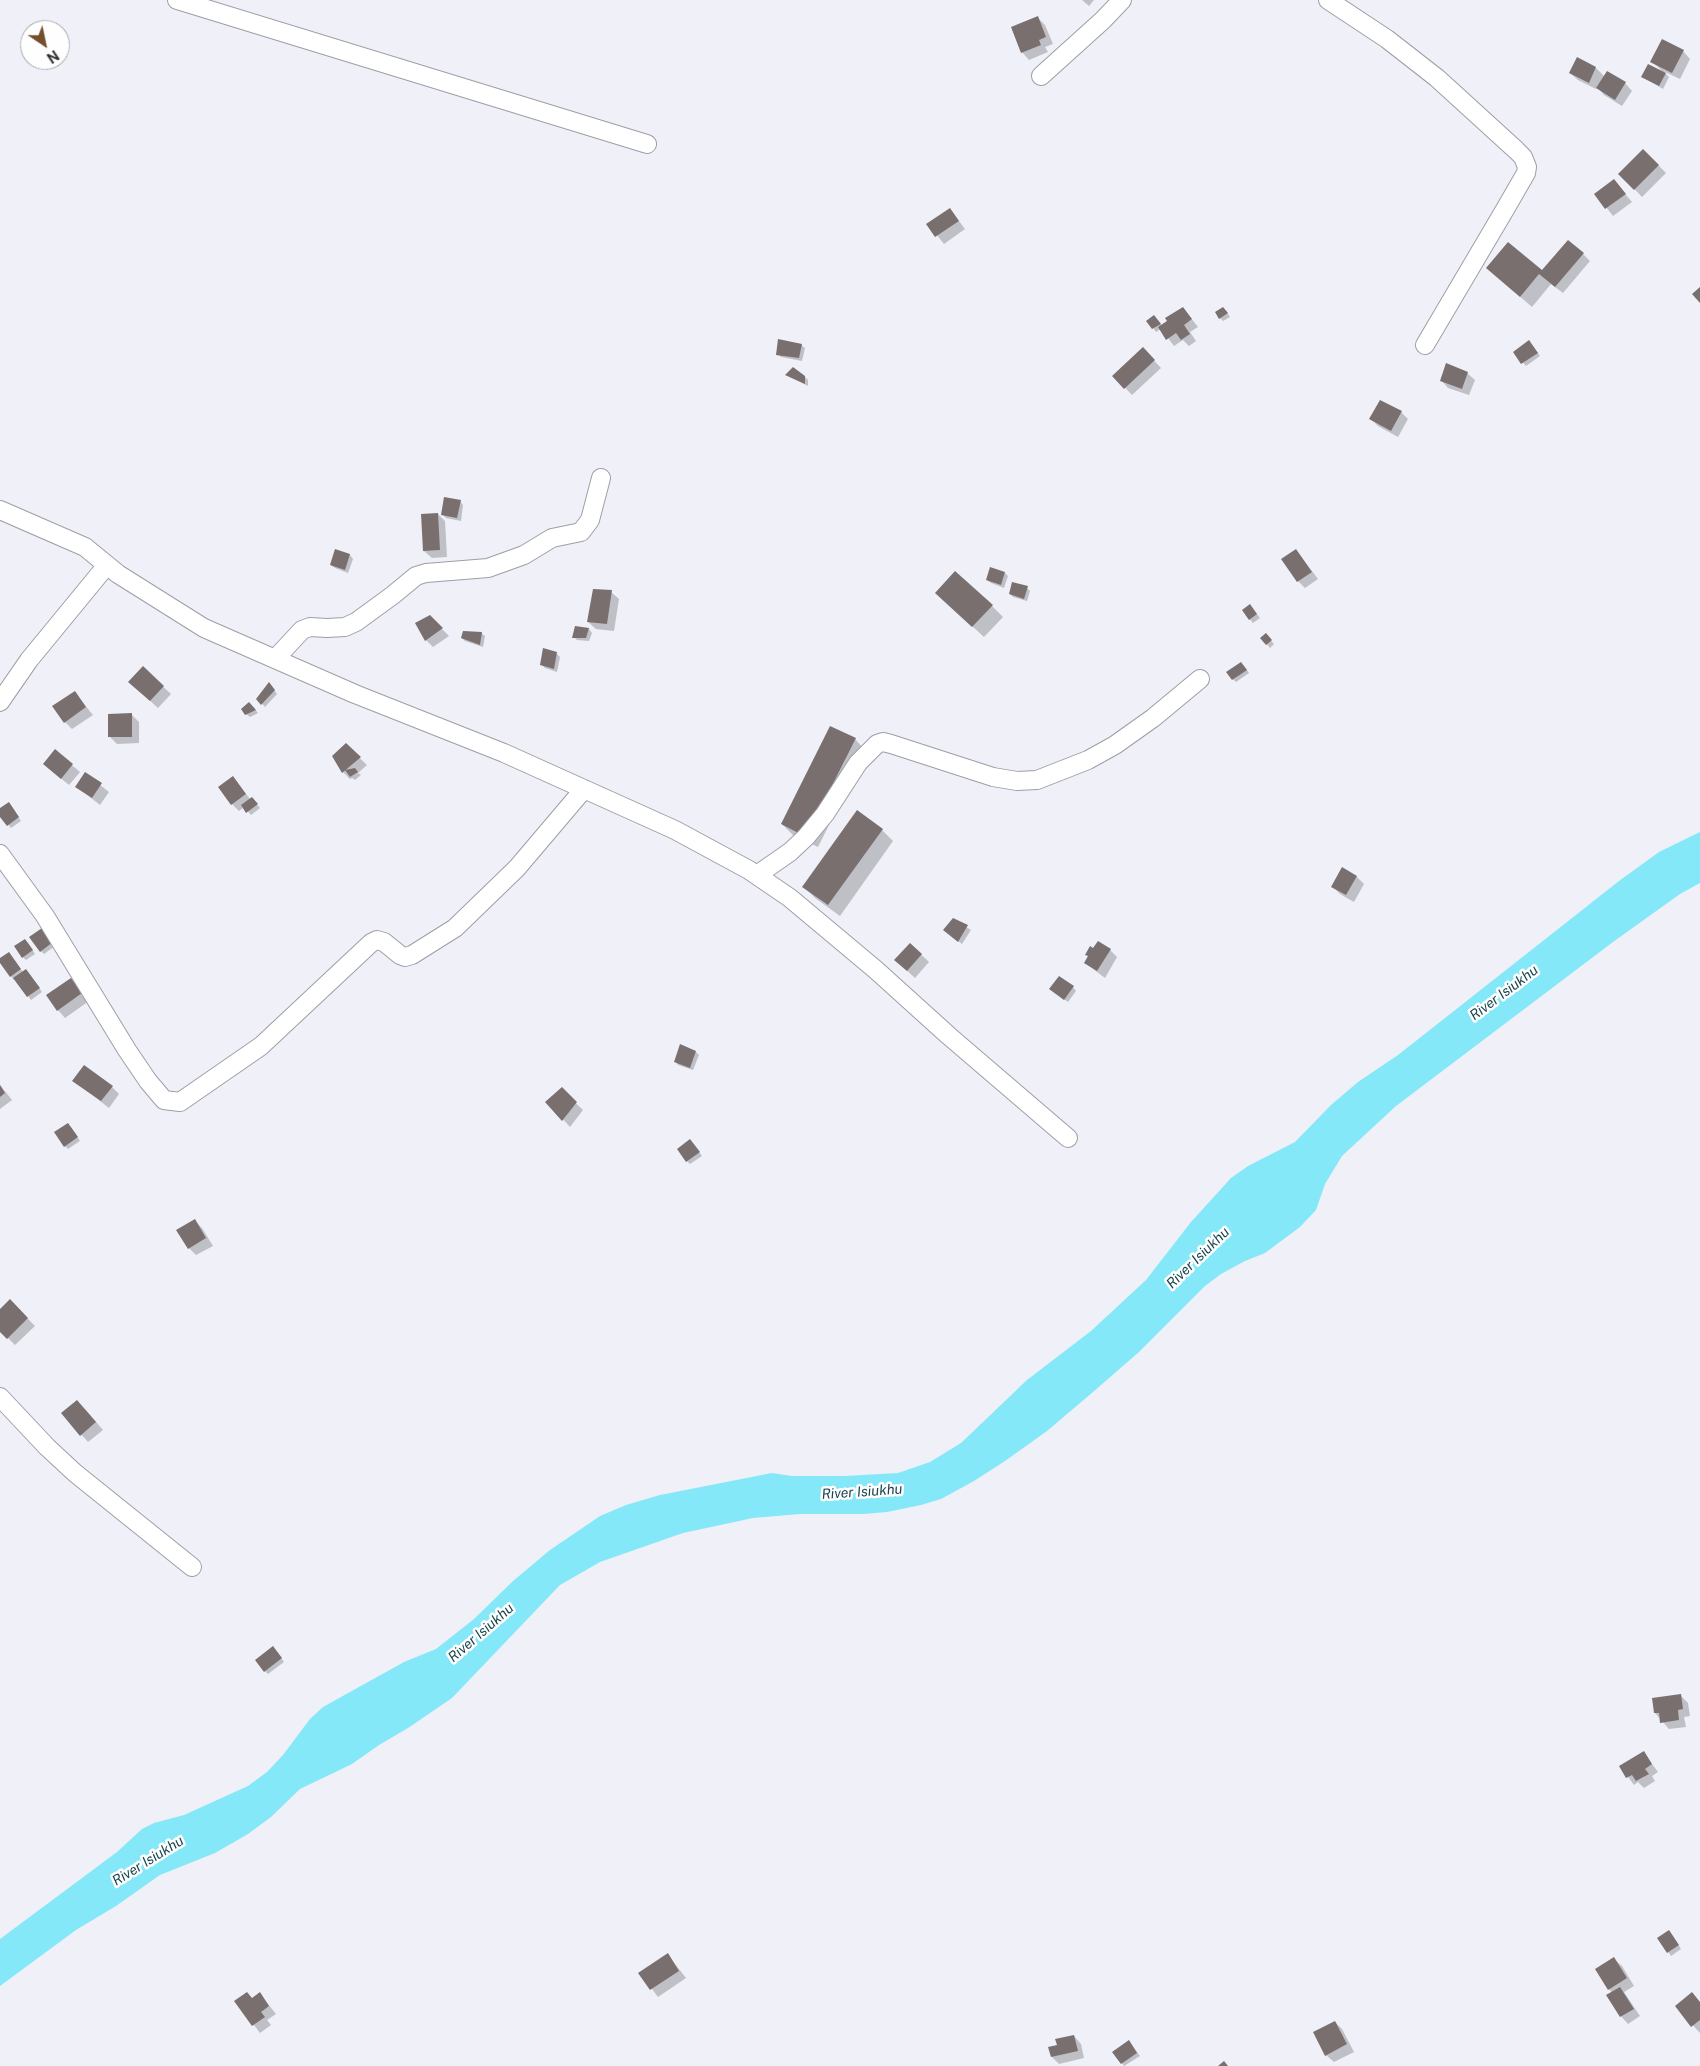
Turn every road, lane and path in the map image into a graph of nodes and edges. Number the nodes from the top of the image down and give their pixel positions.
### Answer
1 (177, 0) edge
2 (1122, 0) edge
3 (1328, 0) edge
4 (1042, 76) dead end
5 (647, 144) dead end
6 (1424, 345) dead end
7 (601, 478) dead end
8 (0, 510) edge
9 (107, 565) junction
10 (274, 658) junction
11 (1200, 679) dead end
12 (0, 702) edge
13 (584, 789) junction
14 (0, 854) edge
15 (756, 875) junction
16 (1068, 1138) dead end
17 (0, 1396) edge
18 (192, 1568) dead end

1 - 5 street
2 - 4 street
3 - 6 street
7 - 10 street
8 - 9 street
9 - 10 street
9 - 12 street
10 - 13 street
11 - 15 street
13 - 14 street
13 - 15 street
15 - 16 street
17 - 18 street

